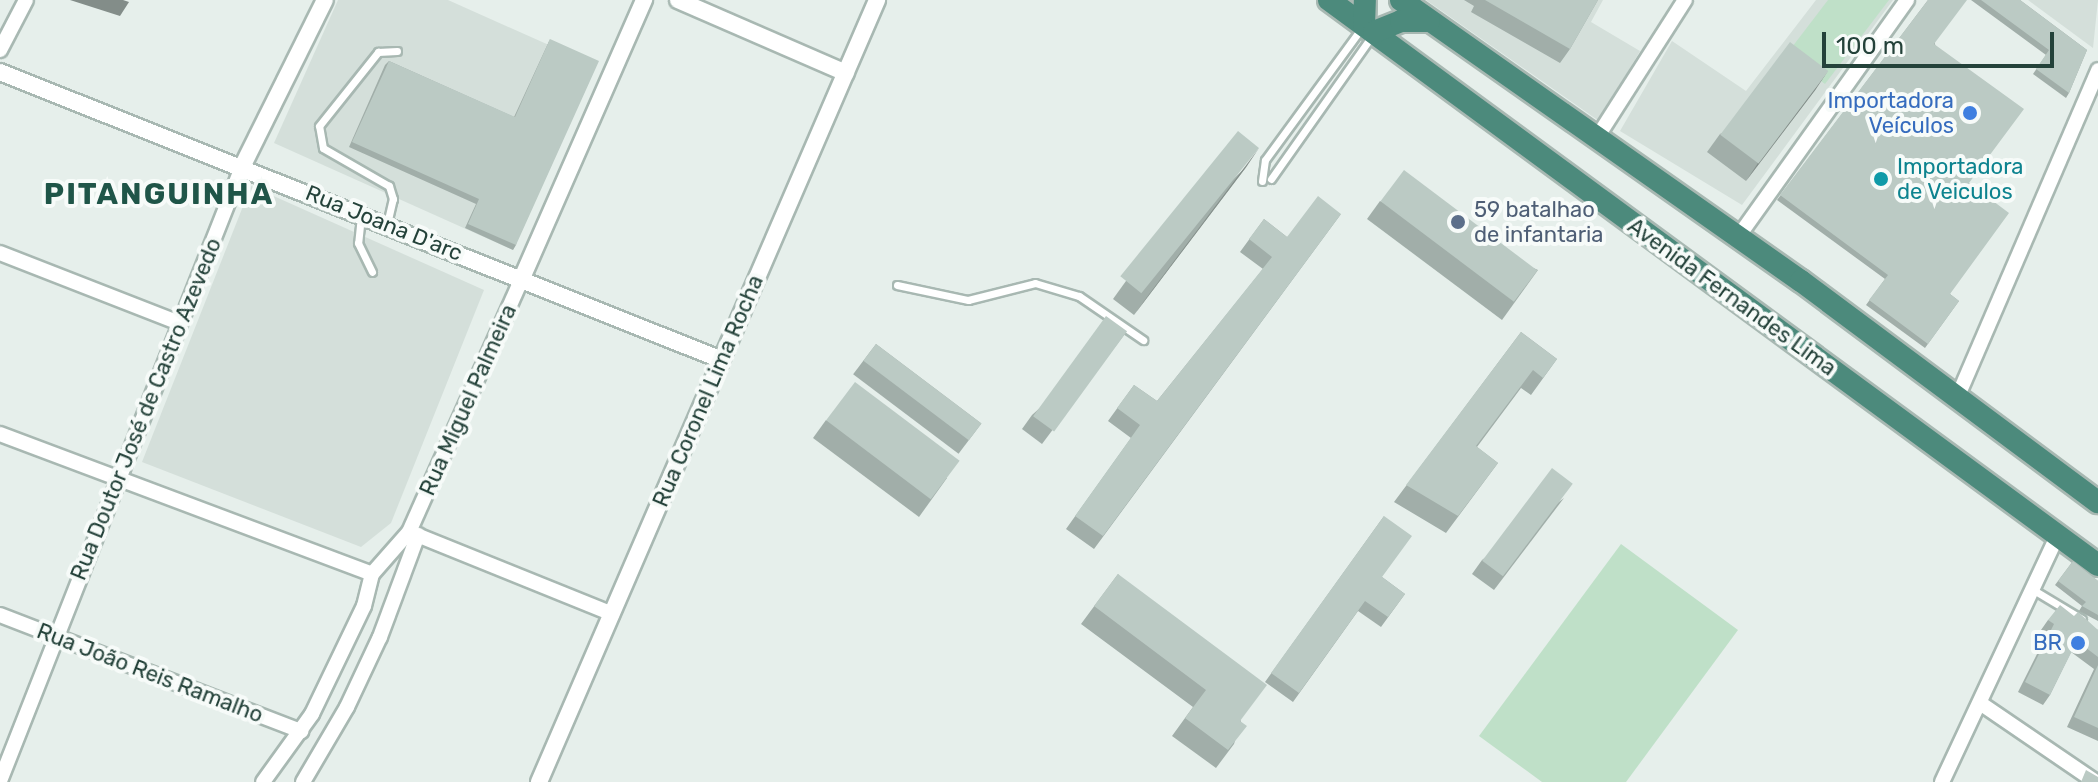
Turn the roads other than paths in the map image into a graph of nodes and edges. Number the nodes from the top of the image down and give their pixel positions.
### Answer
1 (26, 0) edge
2 (325, 0) edge
3 (644, 0) edge
4 (678, 0) edge
5 (877, 0) edge
6 (1329, 0) edge
7 (1365, 0) edge
8 (1401, 0) edge
9 (1685, 0) edge
10 (1907, 0) edge
11 (1429, 21) junction
12 (1369, 28) junction
13 (0, 50) edge
14 (397, 51) dead end
15 (2098, 70) edge
16 (0, 72) edge
17 (846, 73) junction
18 (1596, 139) junction
19 (242, 167) junction
20 (1271, 179) dead end
21 (1262, 181) dead end
22 (361, 214) junction
23 (387, 224) junction
24 (1738, 237) junction
25 (0, 253) edge
26 (372, 272) dead end
27 (522, 278) junction
28 (897, 285) dead end
29 (180, 323) junction
30 (1143, 340) dead end
31 (722, 360) junction
32 (1957, 398) junction
33 (0, 434) edge
34 (117, 480) junction
35 (2098, 500) edge
36 (414, 534) junction
37 (2057, 536) junction
38 (2098, 565) edge
39 (372, 574) junction
40 (2032, 589) junction
41 (612, 614) junction
42 (0, 615) edge
43 (2089, 624) edge
44 (56, 638) junction
45 (1980, 703) junction
46 (301, 731) junction
47 (0, 781) edge
48 (263, 782) edge
49 (303, 782) edge
50 (539, 782) edge
51 (1942, 782) edge
52 (2096, 782) edge

1 - 13 street
2 - 19 street, Rua Doutor José de Castro Azevedo
3 - 27 street, Rua Miguel Palmeira
4 - 17 street
5 - 17 street, Rua Coronel Lima Rocha
6 - 12 highway, Avenida Fernandes Lima
7 - 12 highway
8 - 11 highway
9 - 18 street
10 - 24 street
11 - 12 highway
11 - 18 highway
12 - 20 lane
12 - 21 lane
12 - 37 highway, Avenida Fernandes Lima
14 - 23 lane
15 - 32 street
16 - 19 street, Rua Joana D'arc
17 - 31 street, Rua Coronel Lima Rocha
18 - 24 highway
19 - 22 street, Rua Joana D'arc
19 - 29 street, Rua Doutor José de Castro Azevedo
22 - 23 street, Rua Joana D'arc
22 - 26 lane
23 - 27 street, Rua Joana D'arc
24 - 32 highway
25 - 29 street
27 - 31 street, Rua Joana D'arc
27 - 36 street, Rua Miguel Palmeira
28 - 30 lane
29 - 34 street, Rua Doutor José de Castro Azevedo
31 - 41 street, Rua Coronel Lima Rocha
32 - 35 highway
33 - 34 street
34 - 39 street
34 - 44 street, Rua Doutor José de Castro Azevedo
36 - 39 street, Rua Miguel Palmeira
36 - 41 street
36 - 49 street, Rua Miguel Palmeira
37 - 38 highway, Avenida Fernandes Lima
37 - 40 street
39 - 46 street, Rua Miguel Palmeira
40 - 43 lane
40 - 45 street
41 - 50 street, Rua Coronel Lima Rocha
42 - 44 street, Rua João Reis Ramalho
44 - 46 street, Rua João Reis Ramalho
44 - 47 street, Rua Doutor José de Castro Azevedo
45 - 51 street
45 - 52 street
46 - 48 street, Rua Miguel Palmeira

